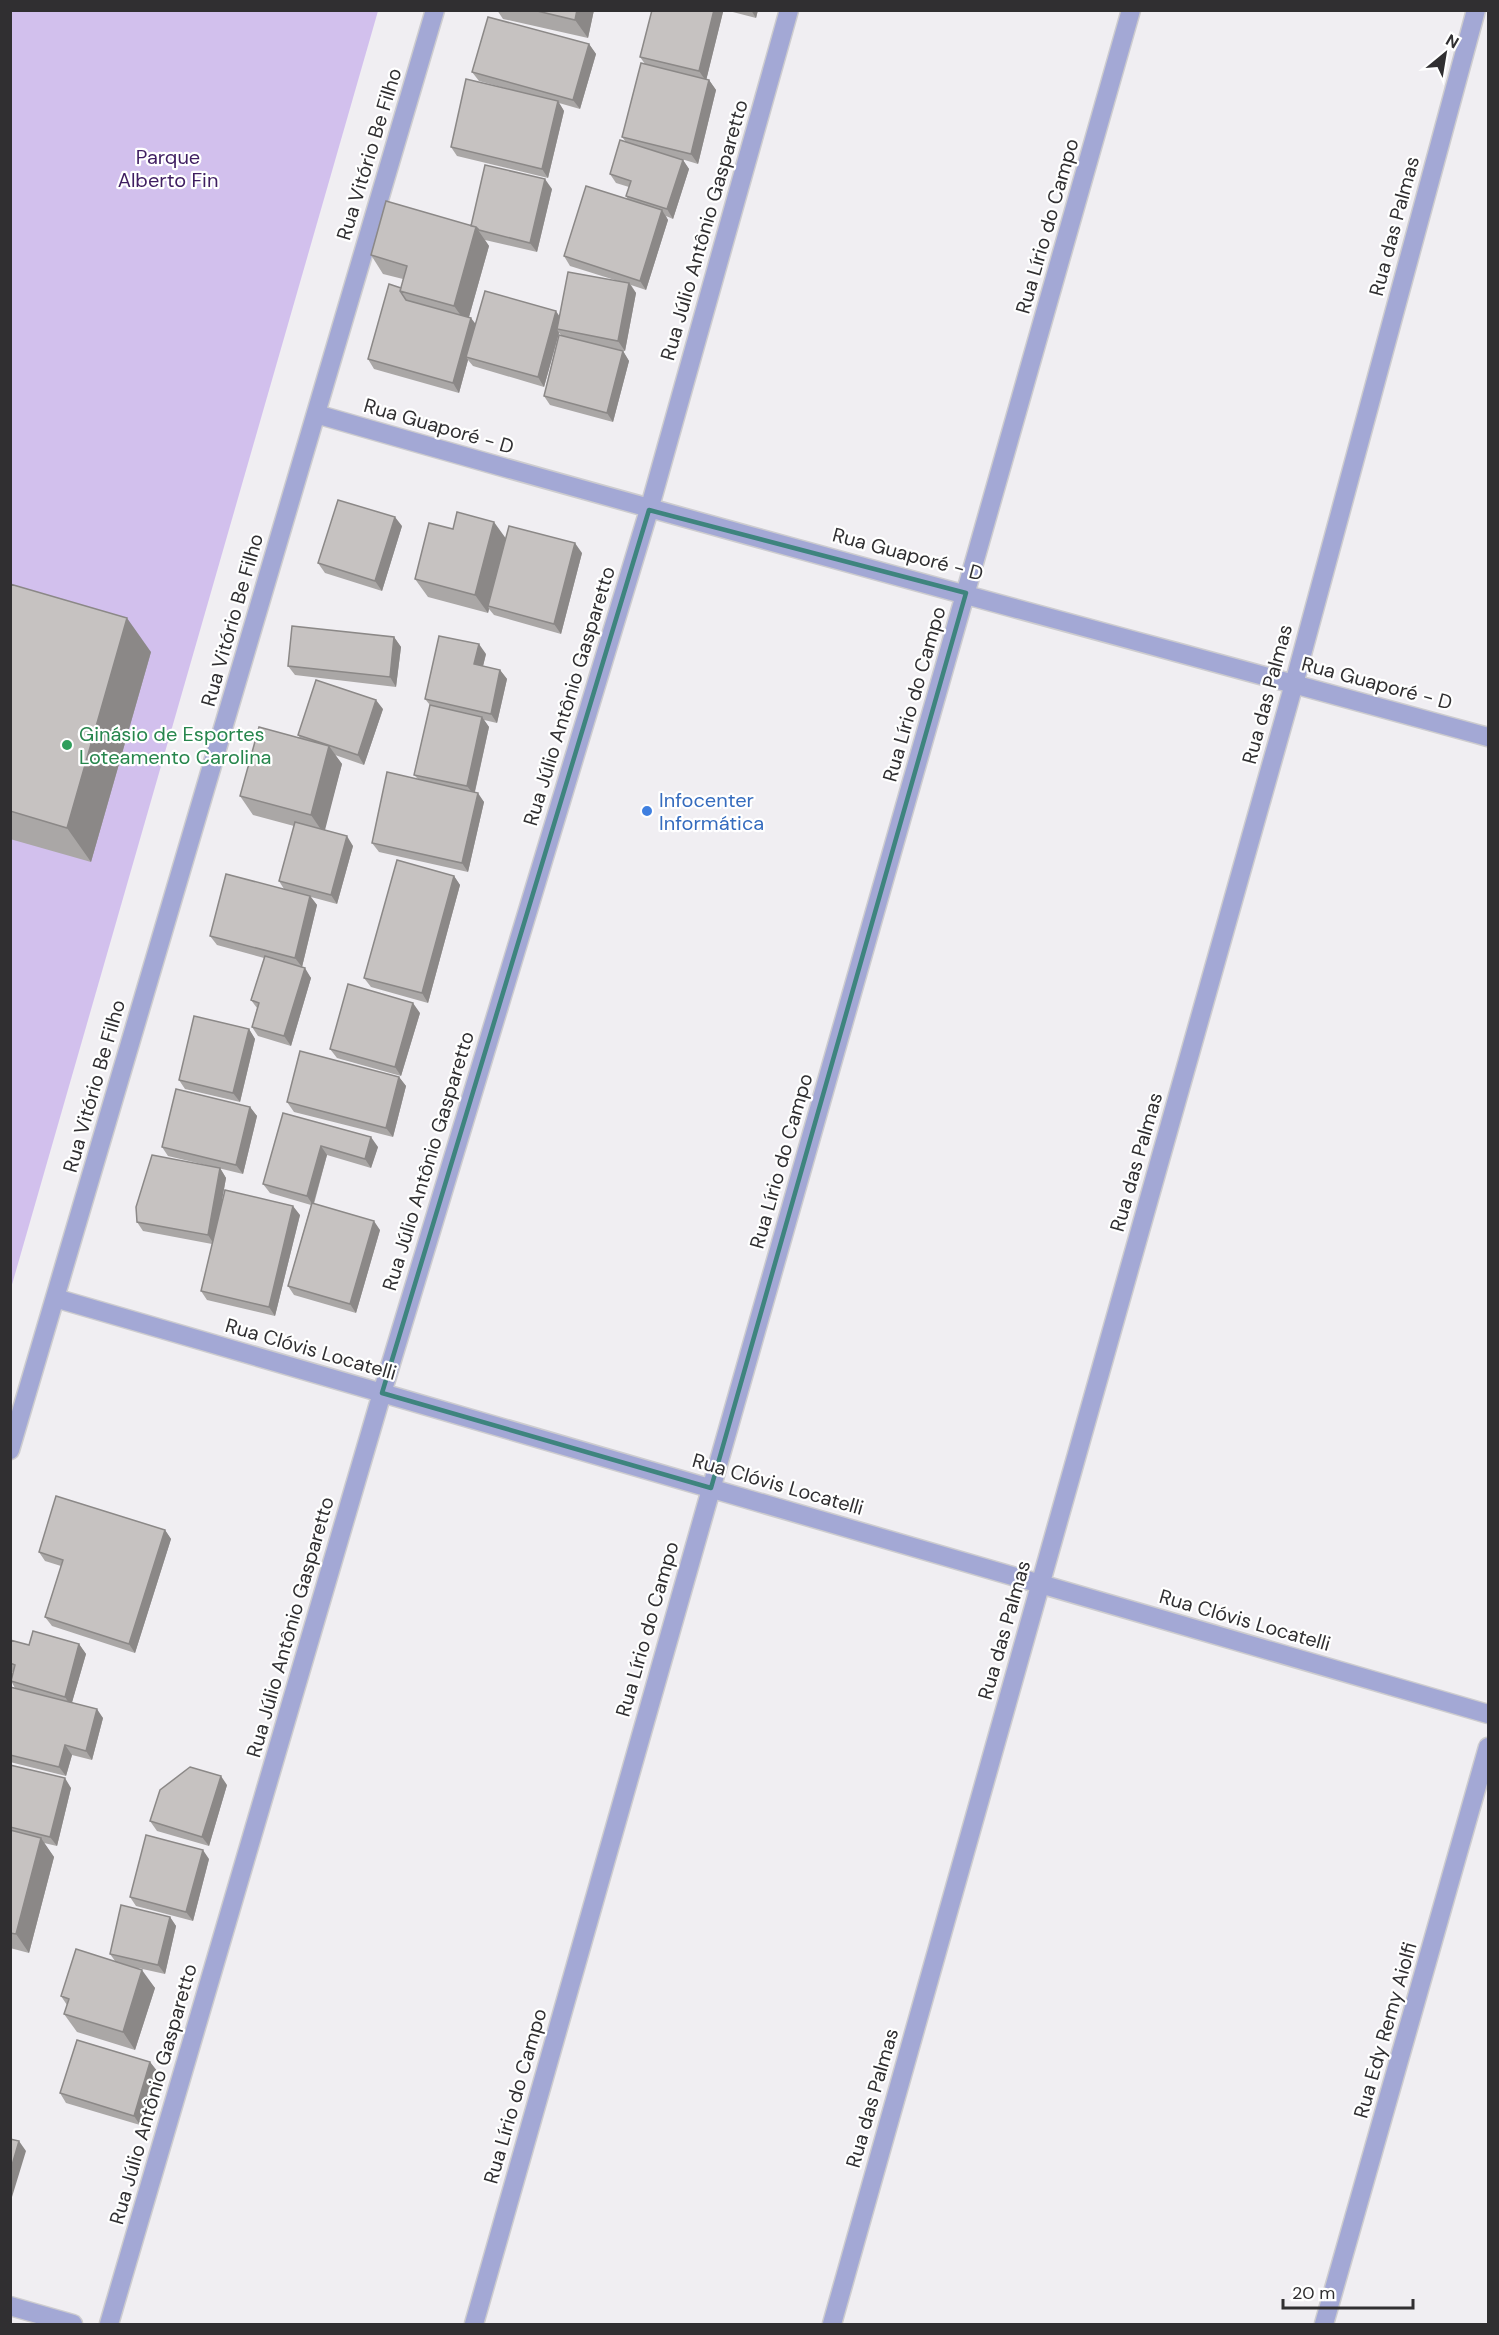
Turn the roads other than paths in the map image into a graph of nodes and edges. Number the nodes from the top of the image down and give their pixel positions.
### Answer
1 (435, 10) edge
2 (789, 10) edge
3 (1131, 10) edge
4 (1476, 10) edge
5 (316, 414) junction
6 (649, 510) junction
7 (966, 593) junction
8 (1294, 684) junction
9 (1488, 737) edge
10 (55, 1298) junction
11 (382, 1393) junction
12 (10, 1450) edge
13 (711, 1488) junction
14 (1040, 1584) junction
15 (1488, 1714) edge
16 (1488, 1747) edge
17 (10, 2306) edge
18 (73, 2325) edge
19 (109, 2325) edge
20 (474, 2325) edge
21 (832, 2325) edge
22 (1324, 2325) edge

1 - 5 street, Rua Vitório Be Filho
2 - 6 street, Rua Júlio Antônio Gasparetto
3 - 7 street, Rua Lírio do Campo
4 - 8 street, Rua das Palmas
5 - 6 street, Rua Guaporé - D
5 - 10 street, Rua Vitório Be Filho
6 - 7 street, Rua Guaporé - D
6 - 11 street, Rua Júlio Antônio Gasparetto
7 - 8 street, Rua Guaporé - D
7 - 13 street, Rua Lírio do Campo
8 - 9 street, Rua Guaporé - D
8 - 14 street, Rua das Palmas
10 - 11 street, Rua Clóvis Locatelli
10 - 12 street, Rua Vitório Be Filho
11 - 13 street, Rua Clóvis Locatelli
11 - 19 street, Rua Júlio Antônio Gasparetto
13 - 14 street, Rua Clóvis Locatelli
13 - 20 street, Rua Lírio do Campo
14 - 15 street, Rua Clóvis Locatelli
14 - 21 street, Rua das Palmas
16 - 22 street, Rua Edy Remy Aiolfi
17 - 18 street

